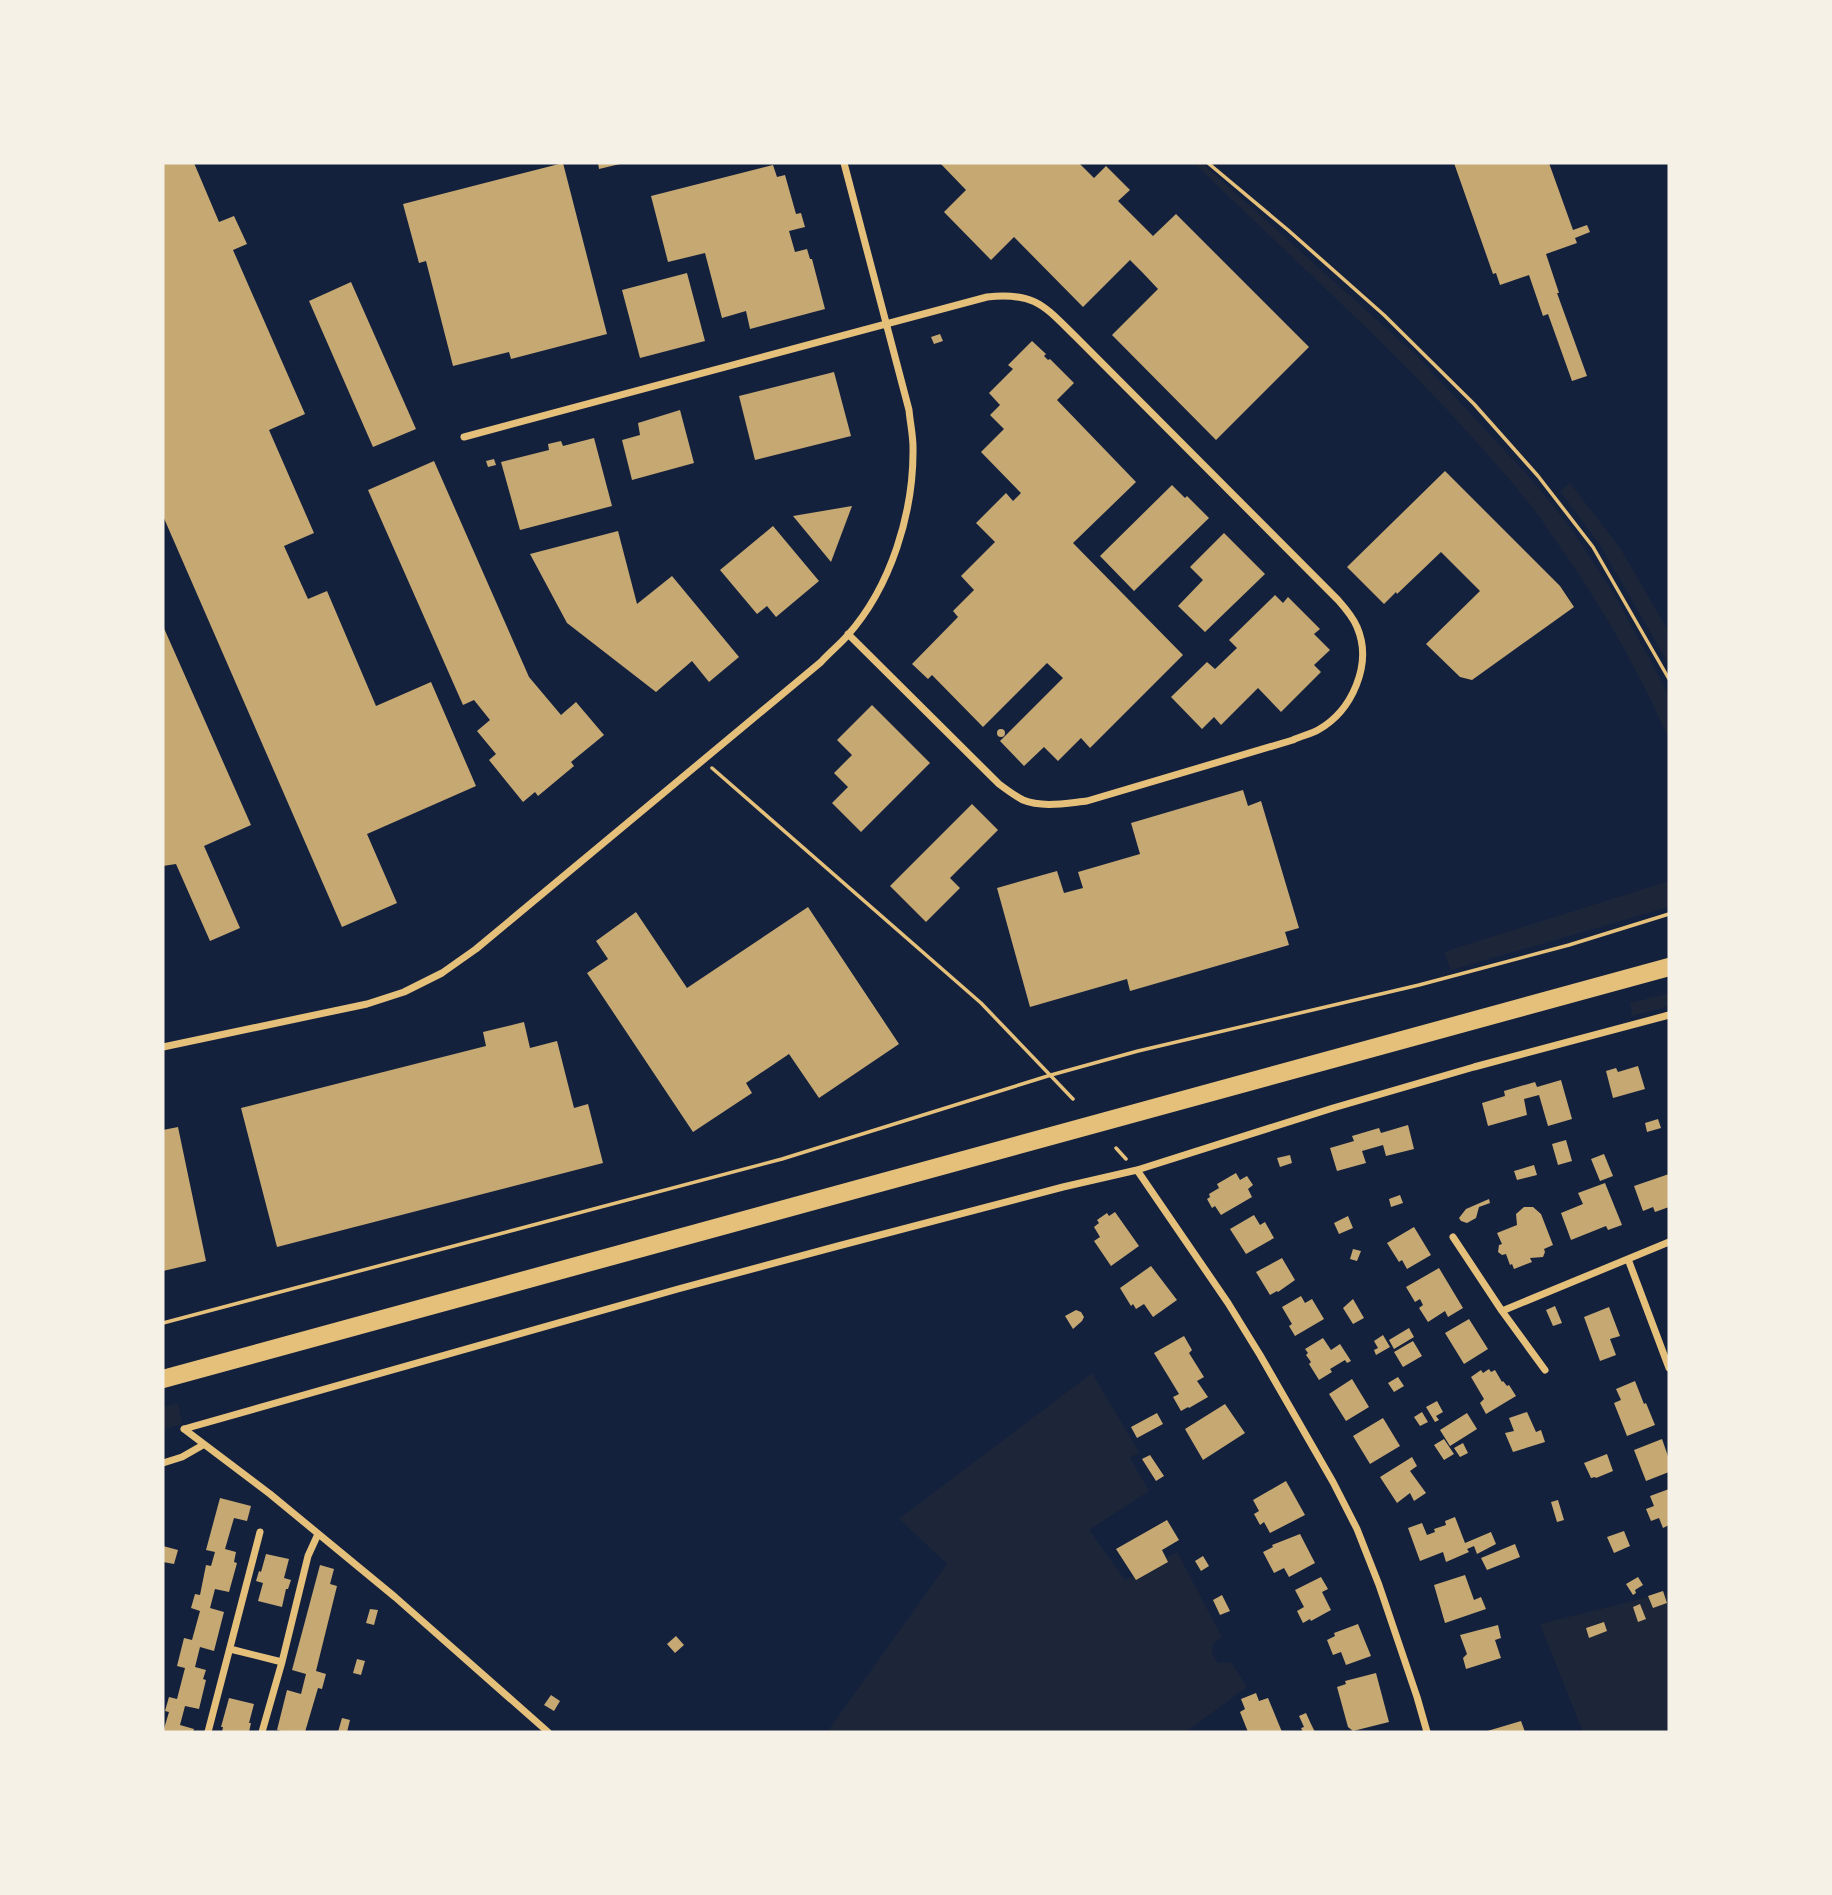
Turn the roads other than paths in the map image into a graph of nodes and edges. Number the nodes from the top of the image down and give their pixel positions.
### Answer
1 (844, 163) edge
2 (886, 324) junction
3 (464, 437) dead end
4 (848, 634) junction
5 (1669, 967) edge
6 (1669, 1015) edge
7 (163, 1046) edge
8 (1137, 1170) junction
9 (1453, 1237) dead end
10 (1669, 1242) edge
11 (1628, 1259) junction
12 (1502, 1311) junction
13 (1669, 1368) edge
14 (1545, 1370) dead end
15 (163, 1379) edge
16 (203, 1445) junction
17 (163, 1463) edge
18 (260, 1532) dead end
19 (318, 1534) junction
20 (230, 1650) junction
21 (282, 1662) junction
22 (208, 1732) edge
23 (262, 1732) edge
24 (548, 1732) edge
25 (1427, 1732) edge

1 - 2 street
2 - 3 street
2 - 4 street
2 - 4 street
4 - 7 street
5 - 15 main road
6 - 8 street
8 - 16 street
8 - 25 street
9 - 12 street
10 - 11 street
11 - 12 street
11 - 13 street
12 - 14 street
16 - 17 street
16 - 19 street
18 - 20 street
19 - 21 street
19 - 24 street
20 - 21 street
20 - 22 street
21 - 23 street

